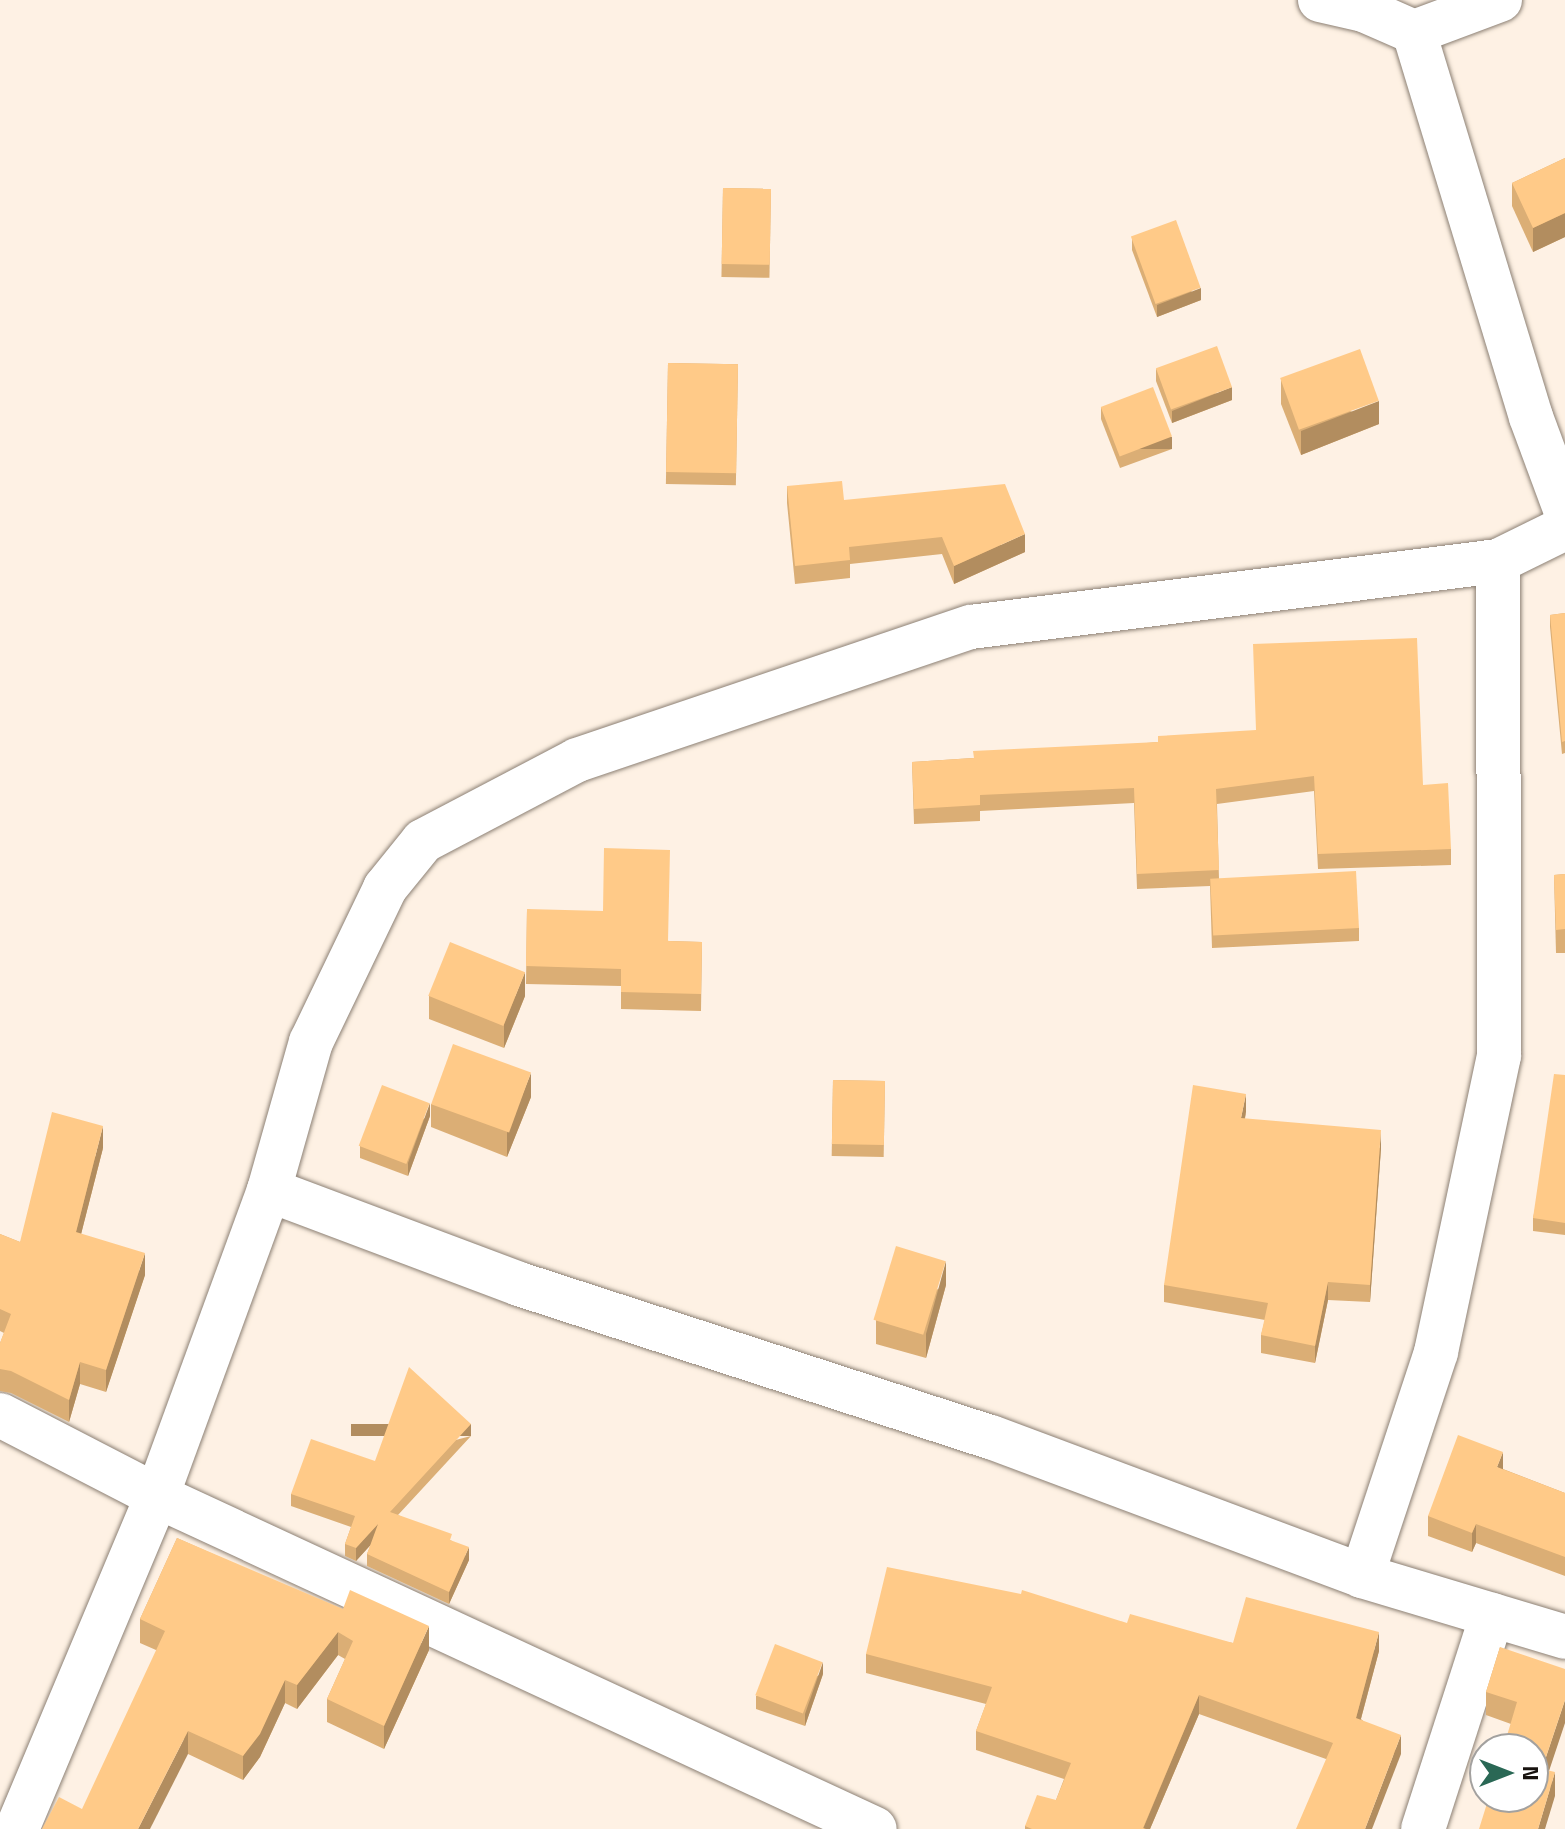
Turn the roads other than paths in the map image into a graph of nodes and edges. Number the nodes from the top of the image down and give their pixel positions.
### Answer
1 (1320, 0) edge
2 (1500, 0) edge
3 (1414, 32) junction
4 (1565, 509) edge
5 (1565, 528) edge
6 (1498, 561) junction
7 (269, 1190) junction
8 (0, 1415) edge
9 (157, 1496) junction
10 (1362, 1576) junction
11 (1492, 1615) junction
12 (1565, 1637) edge
13 (17, 1829) edge
14 (875, 1829) edge
15 (1423, 1829) edge

1 - 3 street
2 - 3 street
3 - 4 street
5 - 6 street
6 - 7 street
6 - 10 street
7 - 9 street
7 - 10 street
8 - 9 street
9 - 13 street
9 - 14 street
10 - 11 street
11 - 12 street
11 - 15 street

